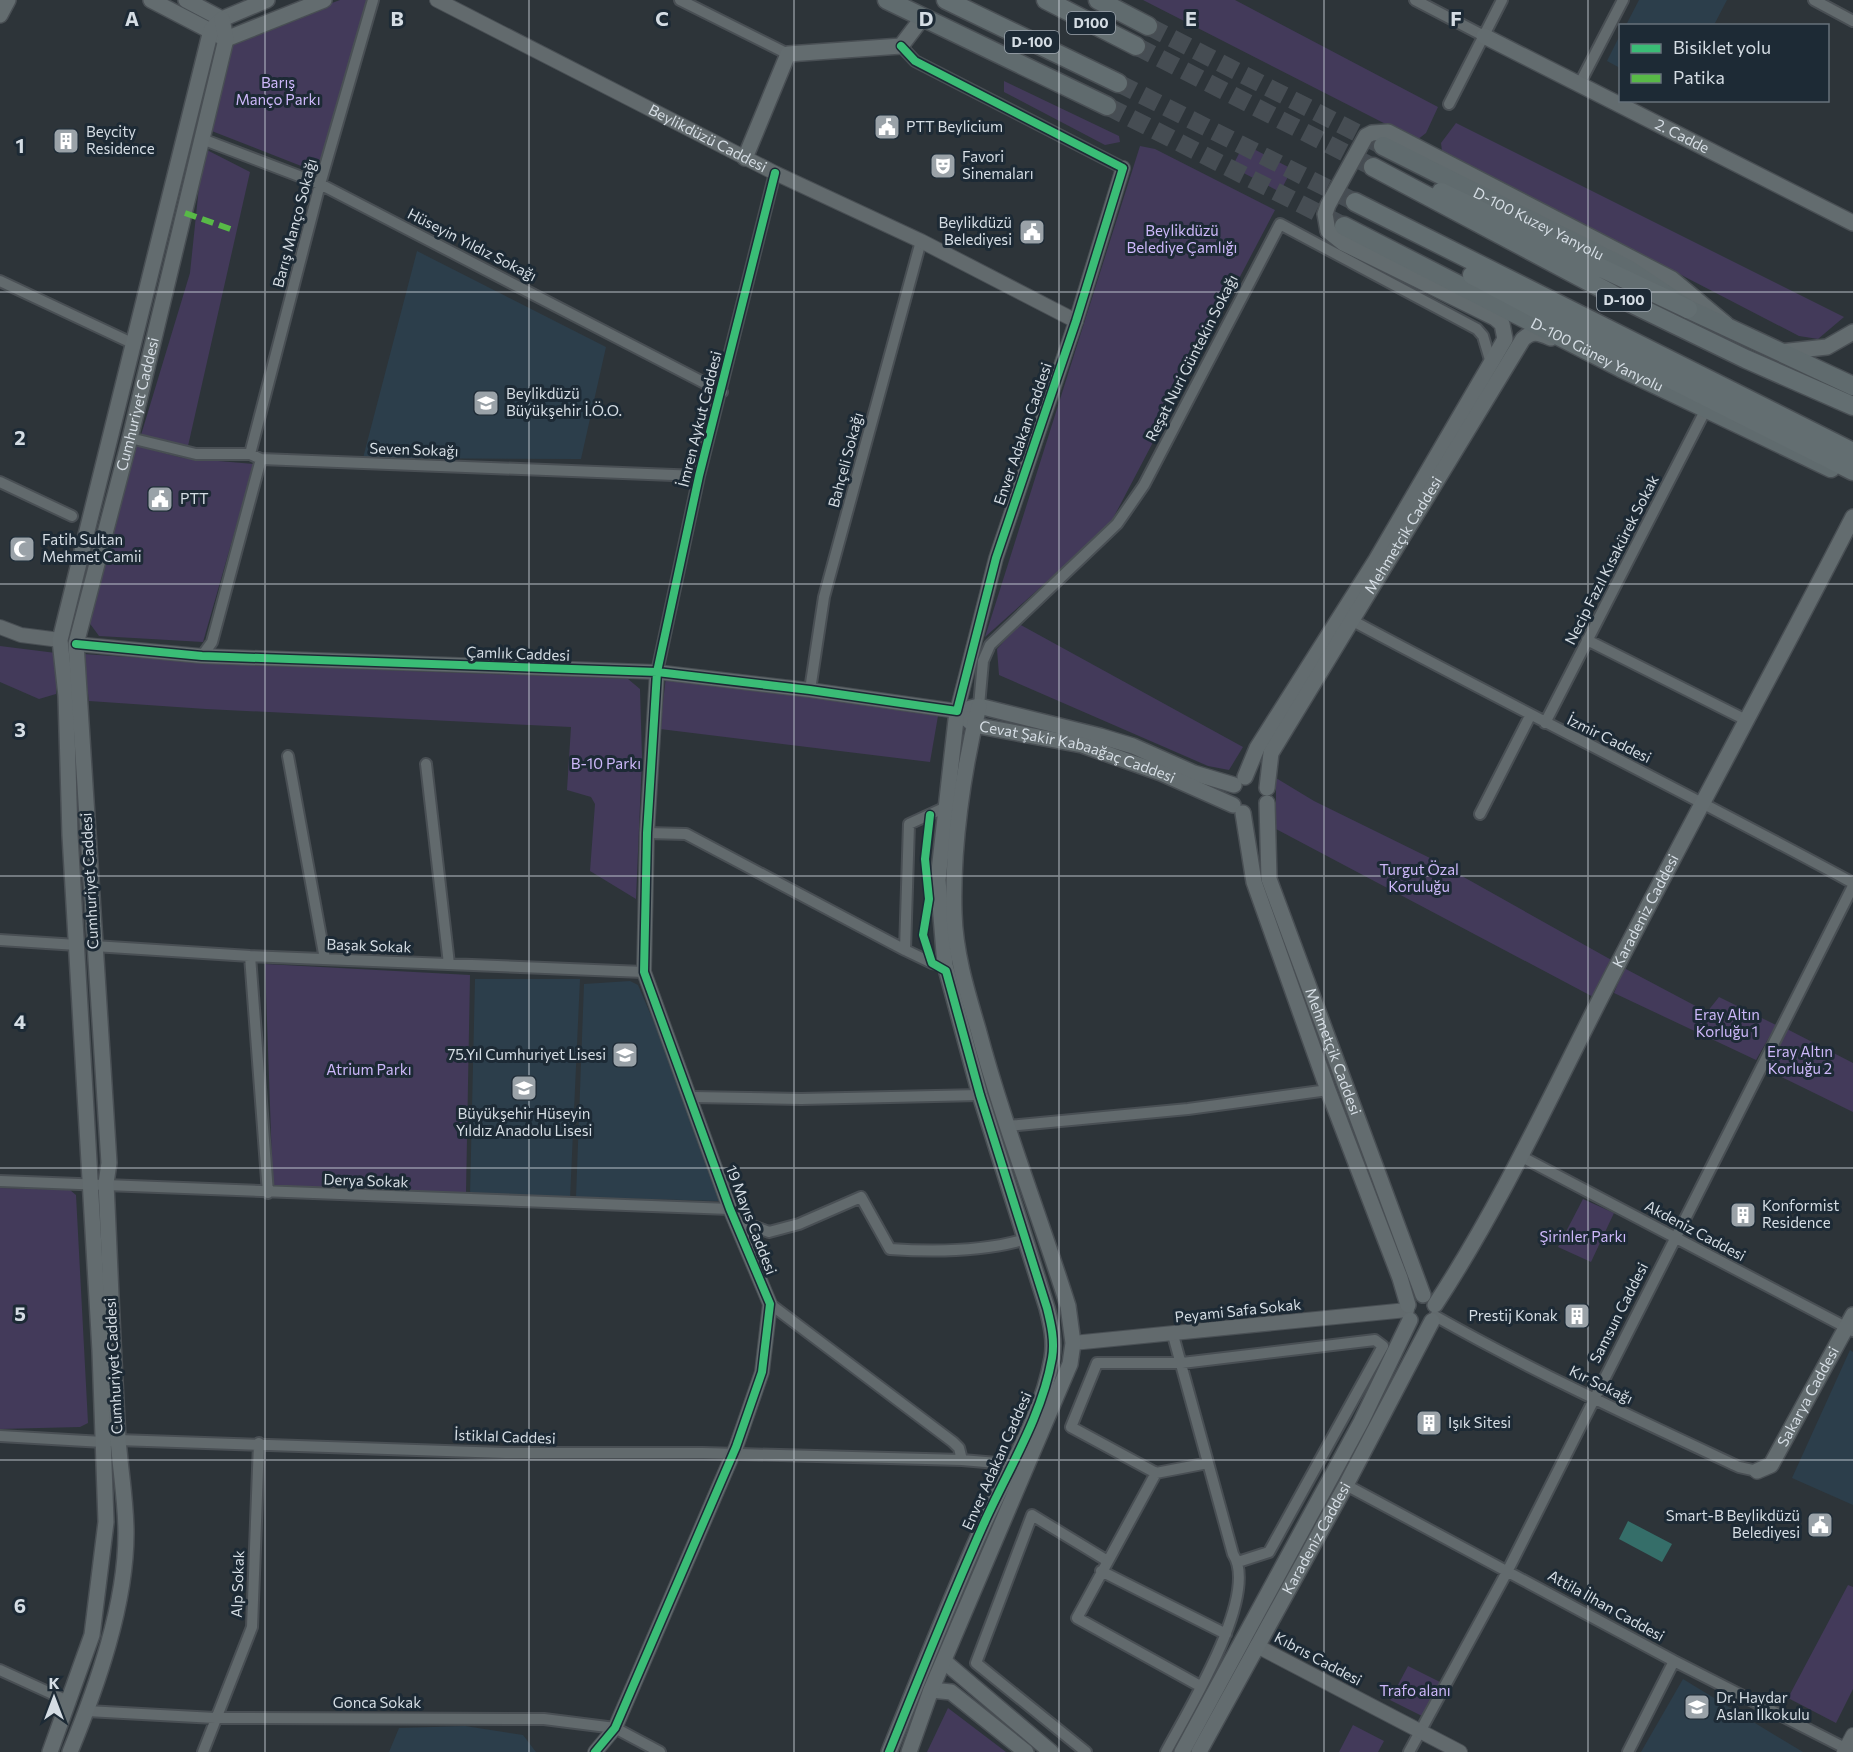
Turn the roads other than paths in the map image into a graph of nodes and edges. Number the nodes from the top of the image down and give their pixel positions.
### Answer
1 (8, 0) edge
2 (151, 0) edge
3 (186, 0) edge
4 (267, 0) edge
5 (324, 0) edge
6 (373, 0) edge
7 (437, 0) edge
8 (681, 0) edge
9 (887, 0) edge
10 (946, 0) edge
11 (1046, 0) edge
12 (1098, 0) edge
13 (1416, 0) edge
14 (1502, 0) edge
15 (1623, 0) edge
16 (1814, 0) edge
17 (0, 15) edge
18 (923, 17) junction
19 (222, 19) junction
20 (1853, 21) edge
21 (1148, 26) tunnel mouth
22 (211, 30) junction
23 (1484, 36) junction
24 (226, 39) junction
25 (901, 46) junction
26 (1136, 46) tunnel mouth
27 (788, 54) junction
28 (1118, 83) tunnel mouth
29 (1580, 83) junction
30 (1449, 104) dead end
31 (1107, 106) tunnel mouth
32 (185, 133) junction
33 (202, 139) junction
34 (1383, 146) tunnel mouth
35 (745, 158) junction
36 (1374, 167) tunnel mouth
37 (1123, 168) joint
38 (775, 173) junction
39 (1401, 182) junction
40 (320, 183) junction
41 (1355, 202) tunnel mouth
42 (1853, 223) edge
43 (1344, 225) tunnel mouth
44 (921, 242) junction
45 (1440, 245) junction
46 (0, 281) edge
47 (1688, 309) junction
48 (1076, 321) junction
49 (1853, 332) edge
50 (1735, 333) junction
51 (134, 344) junction
52 (1577, 347) junction
53 (150, 352) junction
54 (1778, 352) junction
55 (1494, 357) junction
56 (1853, 386) edge
57 (722, 392) junction
58 (1853, 406) edge
59 (1706, 409) junction
60 (130, 438) junction
61 (1853, 452) edge
62 (250, 454) junction
63 (261, 459) junction
64 (1853, 471) edge
65 (699, 476) junction
66 (1853, 476) edge
67 (0, 483) edge
68 (72, 516) dead end
69 (1853, 517) edge
70 (1348, 618) junction
71 (0, 627) edge
72 (60, 640) junction
73 (1587, 640) junction
74 (76, 644) junction
75 (202, 656) junction
76 (657, 672) junction
77 (810, 690) junction
78 (979, 706) junction
79 (957, 711) junction
80 (1530, 716) junction
81 (1748, 721) junction
82 (1545, 723) junction
83 (974, 725) junction
84 (288, 756) dead end
85 (426, 764) dead end
86 (1239, 781) junction
87 (1267, 796) junction
88 (1703, 801) junction
89 (946, 807) junction
90 (1238, 809) junction
91 (1480, 814) dead end
92 (647, 833) junction
93 (1853, 884) edge
94 (0, 940) edge
95 (77, 945) junction
96 (94, 946) junction
97 (905, 950) junction
98 (250, 956) junction
99 (325, 959) junction
100 (449, 964) junction
101 (945, 965) junction
102 (644, 972) junction
103 (1328, 1090) junction
104 (980, 1095) junction
105 (692, 1097) junction
106 (1008, 1126) junction
107 (1522, 1157) junction
108 (0, 1181) edge
109 (98, 1184) junction
110 (268, 1192) junction
111 (732, 1214) junction
112 (1674, 1238) junction
113 (1026, 1239) junction
114 (770, 1304) junction
115 (1431, 1309) junction
116 (1408, 1312) junction
117 (1851, 1325) edge
118 (1173, 1335) junction
119 (1073, 1343) junction
120 (1053, 1344) junction
121 (1182, 1364) junction
122 (1592, 1398) junction
123 (0, 1436) edge
124 (110, 1441) junction
125 (259, 1443) junction
126 (733, 1454) junction
127 (962, 1460) junction
128 (1208, 1463) junction
129 (1008, 1470) junction
130 (1757, 1471) joint
131 (1156, 1473) junction
132 (1346, 1485) junction
133 (1106, 1560) junction
134 (1238, 1562) junction
135 (1508, 1570) junction
136 (1101, 1571) junction
137 (1226, 1635) junction
138 (1257, 1646) junction
139 (1674, 1660) junction
140 (945, 1662) junction
141 (0, 1670) edge
142 (1200, 1686) junction
143 (931, 1690) junction
144 (70, 1702) junction
145 (87, 1710) junction
146 (215, 1718) junction
147 (615, 1728) junction
148 (1420, 1731) junction
149 (1853, 1735) edge
150 (1848, 1751) edge
151 (50, 1752) edge
152 (70, 1752) edge
153 (203, 1752) edge
154 (595, 1752) edge
155 (660, 1752) edge
156 (889, 1752) edge
157 (909, 1752) edge
158 (1026, 1752) edge
159 (1051, 1752) edge
160 (1086, 1752) edge
161 (1166, 1752) edge
162 (1182, 1752) edge
163 (1199, 1752) edge
164 (1409, 1752) edge
165 (1460, 1752) edge
166 (1628, 1752) edge

1 - 17 main road
2 - 22 main road
3 - 19 main road
4 - 19 main road
5 - 24 main road
6 - 40 street, Barış Manço Sokağı
7 - 35 street, Beylikdüzü Caddesi
8 - 27 street
9 - 18 main road
10 - 28 highway, D-100
11 - 26 highway, D100
12 - 21 main road
13 - 23 street, 2. Cadde
14 - 23 street
15 - 29 street
16 - 20 street
18 - 25 main road
18 - 31 main road
19 - 22 main road
19 - 24 main road, Cumhuriyet Caddesi
22 - 24 main road
22 - 32 main road, Cumhuriyet Caddesi
23 - 29 main road, 2. Cadde
23 - 30 street
24 - 33 main road, Cumhuriyet Caddesi
25 - 27 main road
25 - 37 street
27 - 35 main road
29 - 42 main road, 2. Cadde
32 - 33 main road
32 - 51 main road, Cumhuriyet Caddesi
33 - 40 street, Hüseyin Yıldız Sokağı
33 - 53 main road, Cumhuriyet Caddesi
34 - 47 main road, D-100 Kuzey Yanyolu
35 - 38 street, Beylikdüzü Caddesi
36 - 39 highway, D-100
37 - 48 street, Enver Adakan Caddesi
38 - 44 street, Beylikdüzü Caddesi
38 - 57 street, İmren Aykut Caddesi
39 - 47 highway
39 - 58 highway, D-100
40 - 57 street, Hüseyin Yıldız Sokağı
40 - 62 street, Barış Manço Sokağı
41 - 45 highway, D-100
43 - 52 main road, D-100 Güney Yanyolu
44 - 48 street, Beylikdüzü Caddesi
44 - 77 street, Bahçeli Sokağı
45 - 61 highway, D-100
45 - 64 highway
46 - 51 street
47 - 50 main road, D-100 Kuzey Yanyolu
48 - 79 street, Enver Adakan Caddesi
49 - 54 main road
50 - 54 main road
50 - 55 main road
51 - 53 main road
51 - 72 main road, Cumhuriyet Caddesi
52 - 59 main road, D-100 Güney Yanyolu
52 - 70 main road, Mehmetçik Caddesi
53 - 60 main road, Cumhuriyet Caddesi
54 - 56 main road
55 - 70 main road, Mehmetçik Caddesi
55 - 78 street, Reşat Nuri Güntekin Sokağı
57 - 65 street, İmren Aykut Caddesi
59 - 66 main road, D-100 Güney Yanyolu
59 - 73 street, Necip Fazıl Kısakürek Sokak
60 - 62 street, Seven Sokağı
60 - 74 main road, Cumhuriyet Caddesi
62 - 63 street, Seven Sokağı
63 - 65 street, Seven Sokağı
63 - 75 street
65 - 76 street, İmren Aykut Caddesi
67 - 68 street
69 - 81 main road, Karadeniz Caddesi
70 - 80 street, İzmir Caddesi
70 - 86 main road, Mehmetçik Caddesi
70 - 87 main road, Mehmetçik Caddesi
71 - 72 street
72 - 74 main road
72 - 95 main road, Cumhuriyet Caddesi
73 - 81 street
73 - 82 street, Necip Fazıl Kısakürek Sokak
74 - 75 street, Çamlık Caddesi
74 - 96 main road, Cumhuriyet Caddesi
75 - 76 street, Çamlık Caddesi
76 - 77 street, Çamlık Caddesi
76 - 92 street, 19 Mayıs Caddesi
77 - 79 street, Çamlık Caddesi
78 - 79 main road, Cevat Şakir Kabaağaç Caddesi
78 - 83 main road, Enver Adakan Caddesi
78 - 86 main road, Cevat Şakir Kabaağaç Caddesi
79 - 83 main road, Cevat Şakir Kabaağaç Caddesi
79 - 89 main road, Enver Adakan Caddesi
80 - 82 street, İzmir Caddesi
80 - 91 street
81 - 88 main road, Karadeniz Caddesi
82 - 88 street, İzmir Caddesi
83 - 90 main road, Cevat Şakir Kabaağaç Caddesi
83 - 106 main road, Enver Adakan Caddesi
84 - 99 street
85 - 100 street
86 - 87 main road
86 - 90 main road
87 - 90 main road
87 - 115 main road, Mehmetçik Caddesi
88 - 93 street, İzmir Caddesi
88 - 107 main road, Karadeniz Caddesi
89 - 97 street
89 - 101 main road, Enver Adakan Caddesi
90 - 103 main road, Mehmetçik Caddesi
92 - 97 street
92 - 102 street, 19 Mayıs Caddesi
93 - 112 street, Samsun Caddesi
94 - 95 street
95 - 96 main road
95 - 109 main road, Cumhuriyet Caddesi
96 - 98 street, Başak Sokak
96 - 109 main road, Cumhuriyet Caddesi
97 - 101 street
98 - 99 street, Başak Sokak
98 - 110 street
99 - 100 street, Başak Sokak
100 - 102 street, Başak Sokak
101 - 104 main road, Enver Adakan Caddesi
102 - 105 street, 19 Mayıs Caddesi
103 - 106 street
103 - 116 main road, Mehmetçik Caddesi
104 - 105 street
104 - 113 main road, Enver Adakan Caddesi
105 - 111 street, 19 Mayıs Caddesi
106 - 119 main road, Enver Adakan Caddesi
107 - 112 street, Akdeniz Caddesi
107 - 115 main road, Karadeniz Caddesi
108 - 109 street, Derya Sokak
109 - 110 street, Derya Sokak
109 - 124 main road, Cumhuriyet Caddesi
110 - 111 street, Derya Sokak
111 - 113 street, Derya Sokak
111 - 114 street, 19 Mayıs Caddesi
112 - 117 street, Akdeniz Caddesi
112 - 122 street, Samsun Caddesi
113 - 120 main road, Enver Adakan Caddesi
114 - 126 street, 19 Mayıs Caddesi
114 - 127 street
115 - 116 main road
115 - 116 main road
115 - 122 street, Kır Sokağı
115 - 132 main road, Karadeniz Caddesi
116 - 118 street, Peyami Safa Sokak
116 - 162 main road, Karadeniz Caddesi
117 - 130 main road, Sakarya Caddesi
118 - 119 street, Peyami Safa Sokak
118 - 121 street
119 - 120 main road
119 - 140 main road, Enver Adakan Caddesi
120 - 129 main road, Enver Adakan Caddesi
121 - 128 street
121 - 131 street
121 - 134 street
122 - 130 street, Kır Sokağı
122 - 135 street, Samsun Caddesi
123 - 124 street, İstiklal Caddesi
124 - 125 street, İstiklal Caddesi
124 - 144 main road, Cumhuriyet Caddesi
124 - 145 main road, Cumhuriyet Caddesi
125 - 126 street, İstiklal Caddesi
125 - 146 street, Alp Sokak
126 - 127 street, İstiklal Caddesi
126 - 147 street, 19 Mayıs Caddesi
127 - 129 street, İstiklal Caddesi
128 - 131 street
128 - 134 street
129 - 156 main road, Enver Adakan Caddesi
131 - 133 street
132 - 135 street, Attila İlhan Caddesi
132 - 138 main road, Karadeniz Caddesi
133 - 136 street
133 - 160 street
134 - 137 street
135 - 139 street, Attila İlhan Caddesi
135 - 148 street, Samsun Caddesi
136 - 137 street
136 - 142 street
137 - 142 street
138 - 148 street, Kıbrıs Caddesi
138 - 163 main road, Karadeniz Caddesi
139 - 150 street, Attila İlhan Caddesi
139 - 166 street
140 - 143 main road, Enver Adakan Caddesi
140 - 159 main road
141 - 144 street
142 - 161 street
143 - 157 main road, Enver Adakan Caddesi
143 - 158 main road
144 - 145 main road
144 - 151 main road, Cumhuriyet Caddesi
145 - 146 street, Gonca Sokak
145 - 152 main road, Cumhuriyet Caddesi
146 - 147 street, Gonca Sokak
146 - 153 street, Alp Sokak
147 - 154 street, 19 Mayıs Caddesi
147 - 155 street, Gonca Sokak
148 - 164 street, Samsun Caddesi
148 - 165 street, Kıbrıs Caddesi
149 - 150 street

